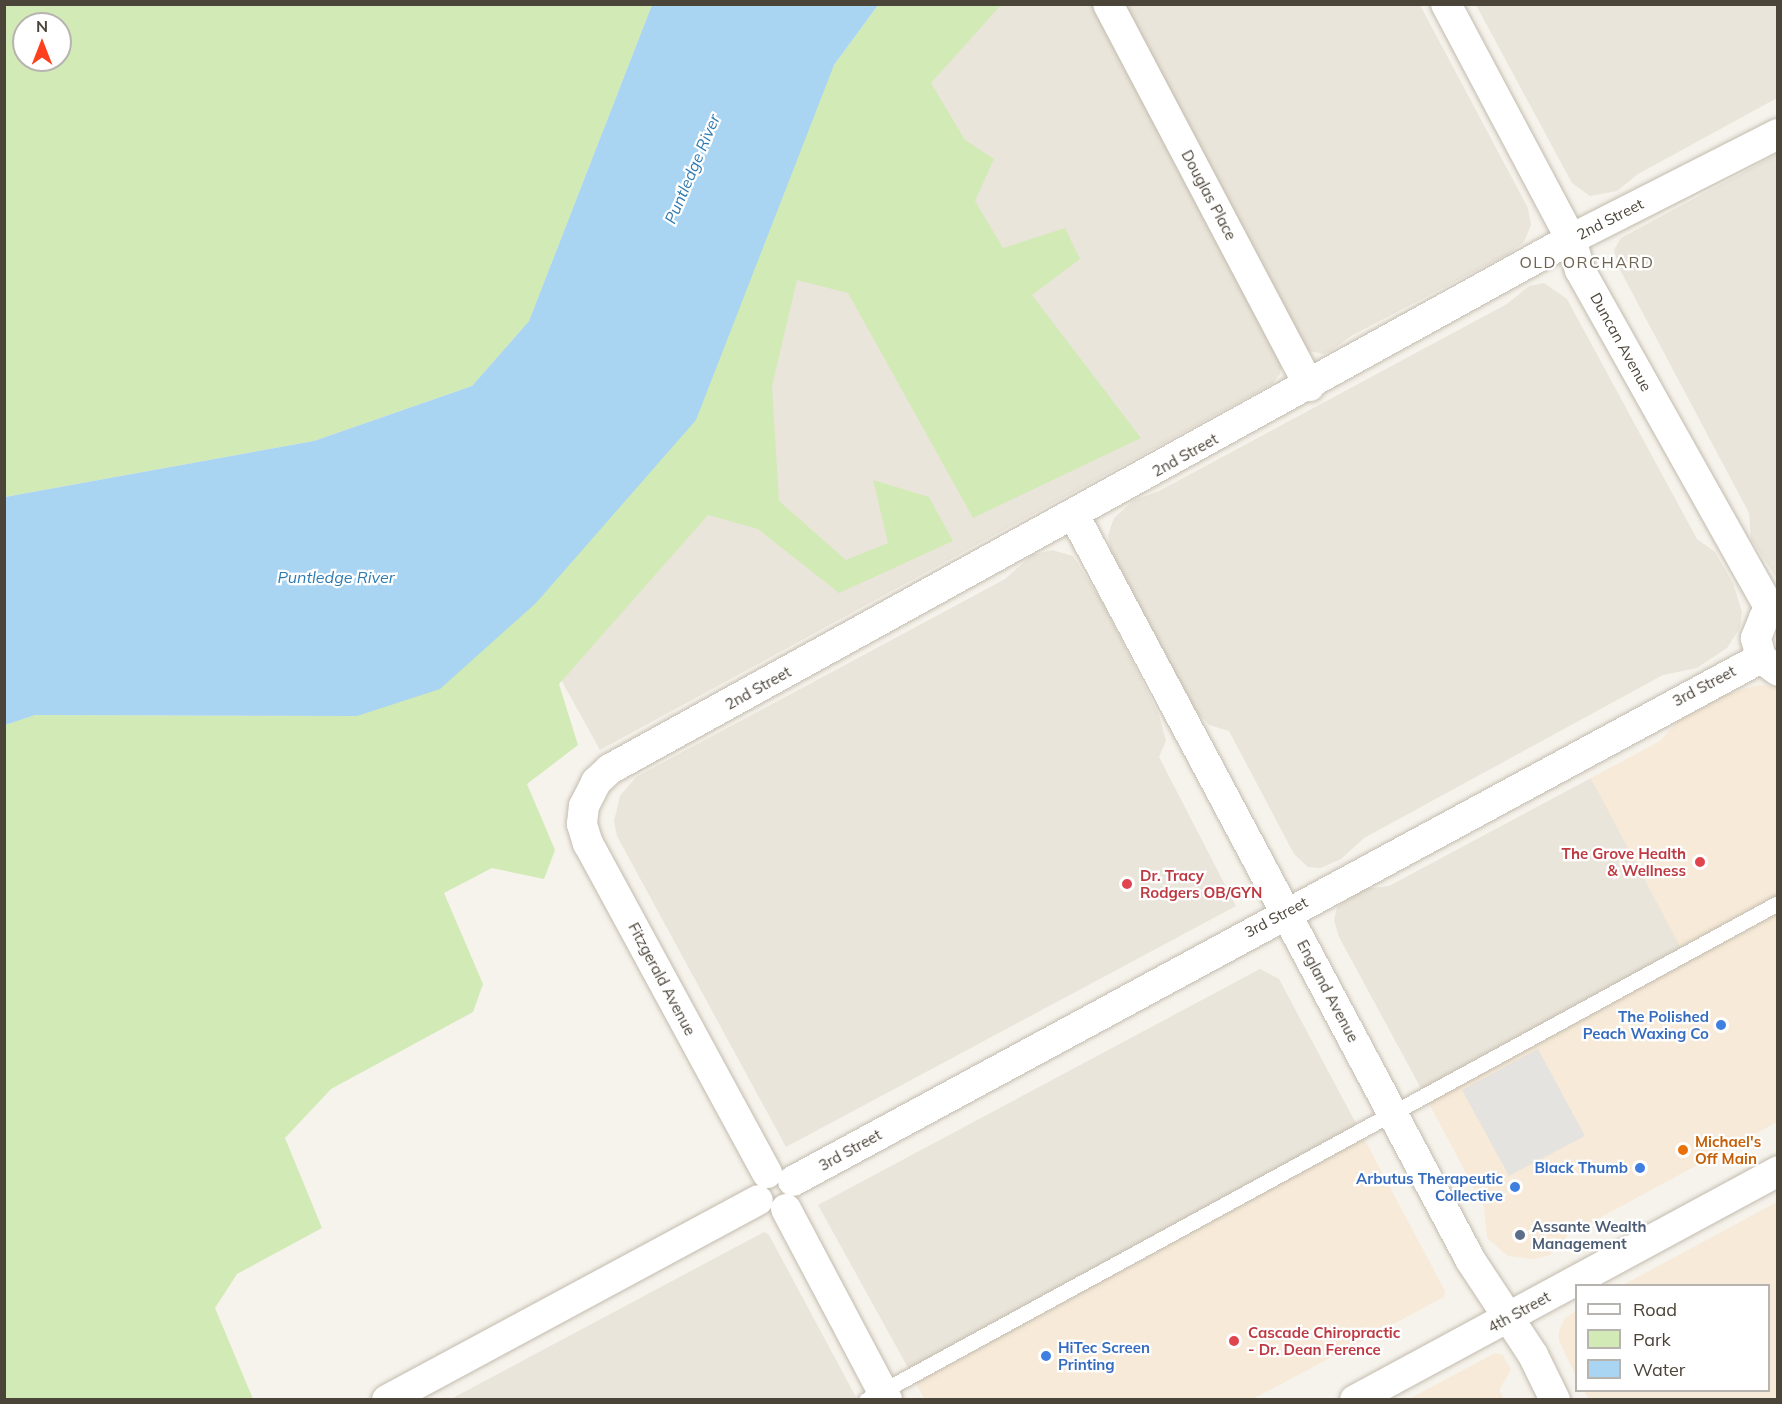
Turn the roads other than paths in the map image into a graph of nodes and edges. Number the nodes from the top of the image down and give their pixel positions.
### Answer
1 (1108, 4) edge
2 (1446, 4) edge
3 (1778, 134) edge
4 (1571, 239) junction
5 (1310, 386) junction
6 (1074, 515) junction
7 (1775, 611) edge
8 (1769, 664) edge
9 (596, 782) joint
10 (1778, 903) edge
11 (1286, 912) junction
12 (1393, 1110) junction
13 (1778, 1171) edge
14 (773, 1185) junction
15 (1508, 1318) junction
16 (878, 1397) edge
17 (387, 1400) edge
18 (1355, 1400) edge
19 (1555, 1400) edge

1 - 5 street, Douglas Place
2 - 4 street, Duncan Avenue
3 - 4 street, 2nd Street
4 - 5 street, 2nd Street
4 - 7 street, Duncan Avenue
5 - 6 street, 2nd Street
6 - 9 street, 2nd Street
6 - 11 street, England Avenue
7 - 8 street
8 - 11 street, 3rd Street
9 - 14 street, Fitzgerald Avenue
10 - 12 lane
11 - 12 street, England Avenue
11 - 14 street, 3rd Street
12 - 15 street, England Avenue
12 - 16 lane
13 - 15 street, 4th Street
14 - 16 street
14 - 17 street, 3rd Street
15 - 18 street, 4th Street
15 - 19 street, England Avenue

